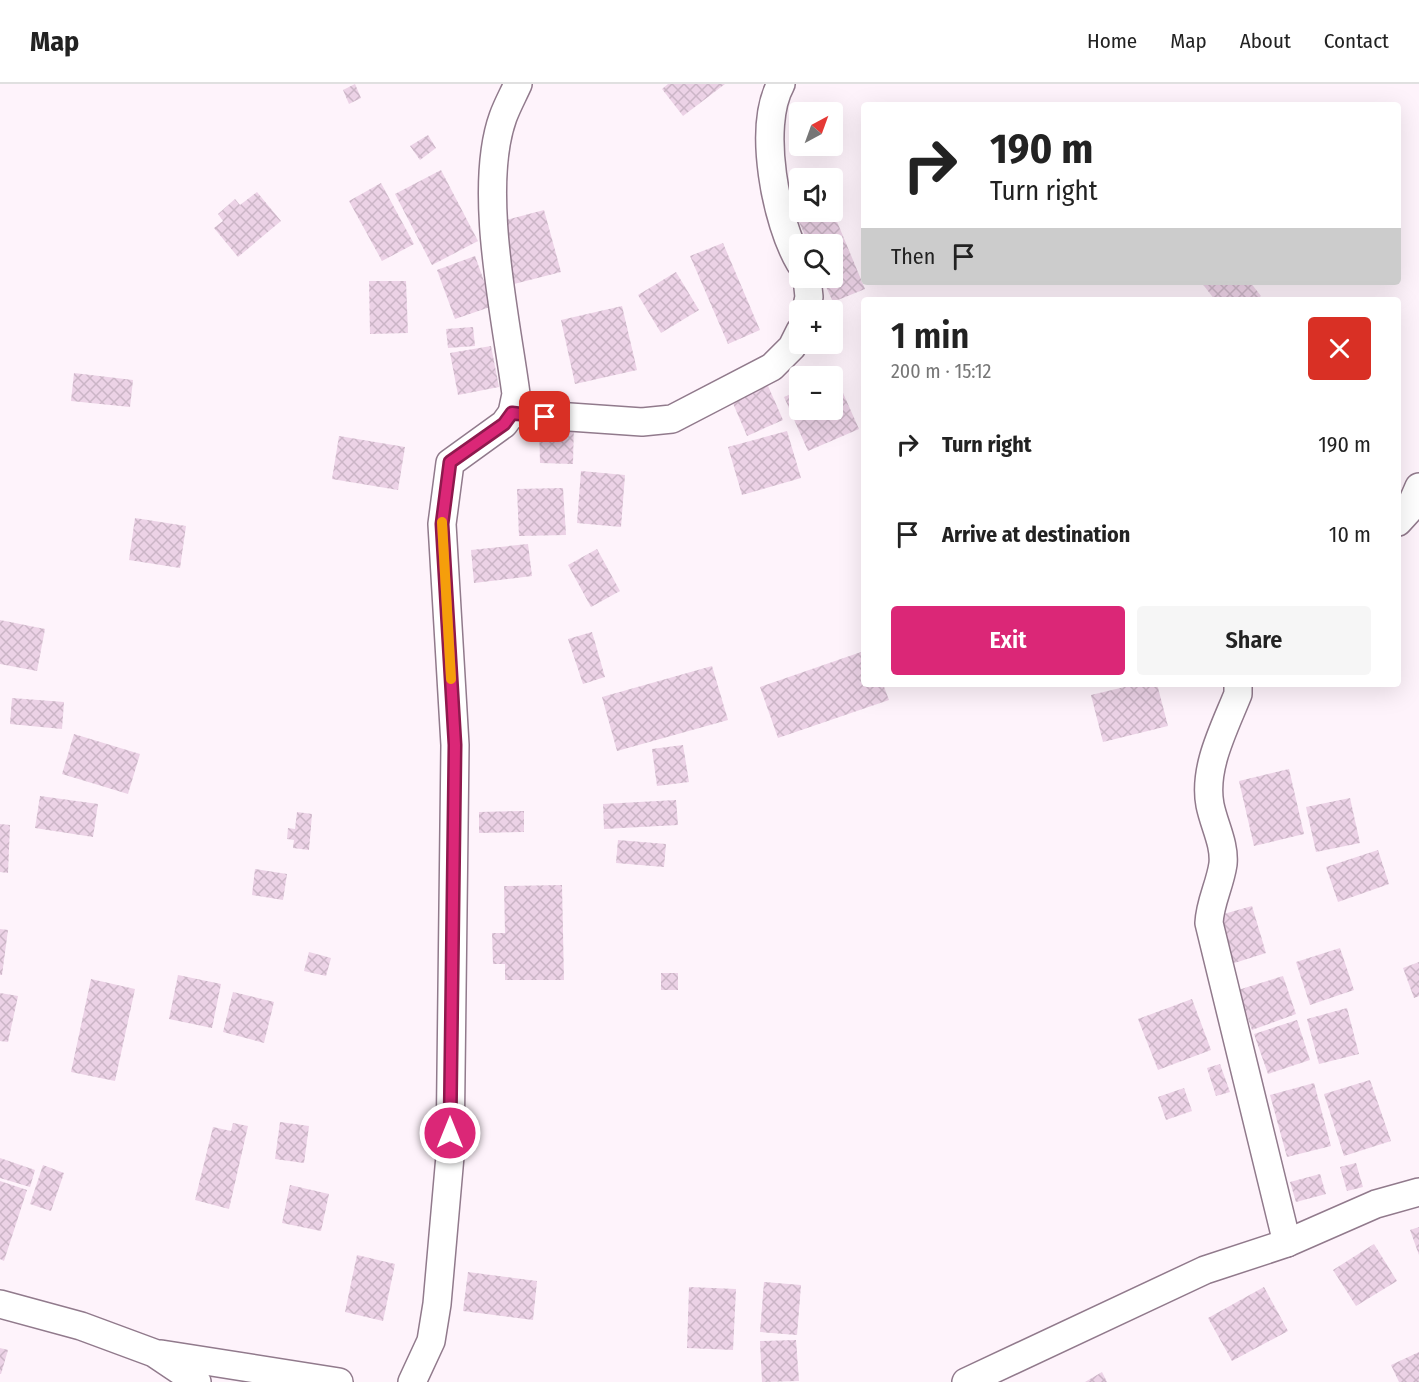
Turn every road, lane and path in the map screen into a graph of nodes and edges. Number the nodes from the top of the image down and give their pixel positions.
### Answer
1 (518, 84) edge
2 (781, 84) edge
3 (790, 234) edge
4 (789, 350) edge
5 (512, 413) junction
6 (1419, 487) edge
7 (1401, 519) edge
8 (1238, 687) edge
9 (1419, 1192) edge
10 (1287, 1243) junction
11 (0, 1304) edge
12 (154, 1353) junction
13 (197, 1382) edge
14 (339, 1382) edge
15 (412, 1382) edge
16 (966, 1382) edge

1 - 5 street
2 - 3 street
4 - 5 street
5 - 15 street
6 - 7 street
8 - 10 street
9 - 10 street
10 - 16 street
11 - 12 street
12 - 13 street
12 - 14 street

